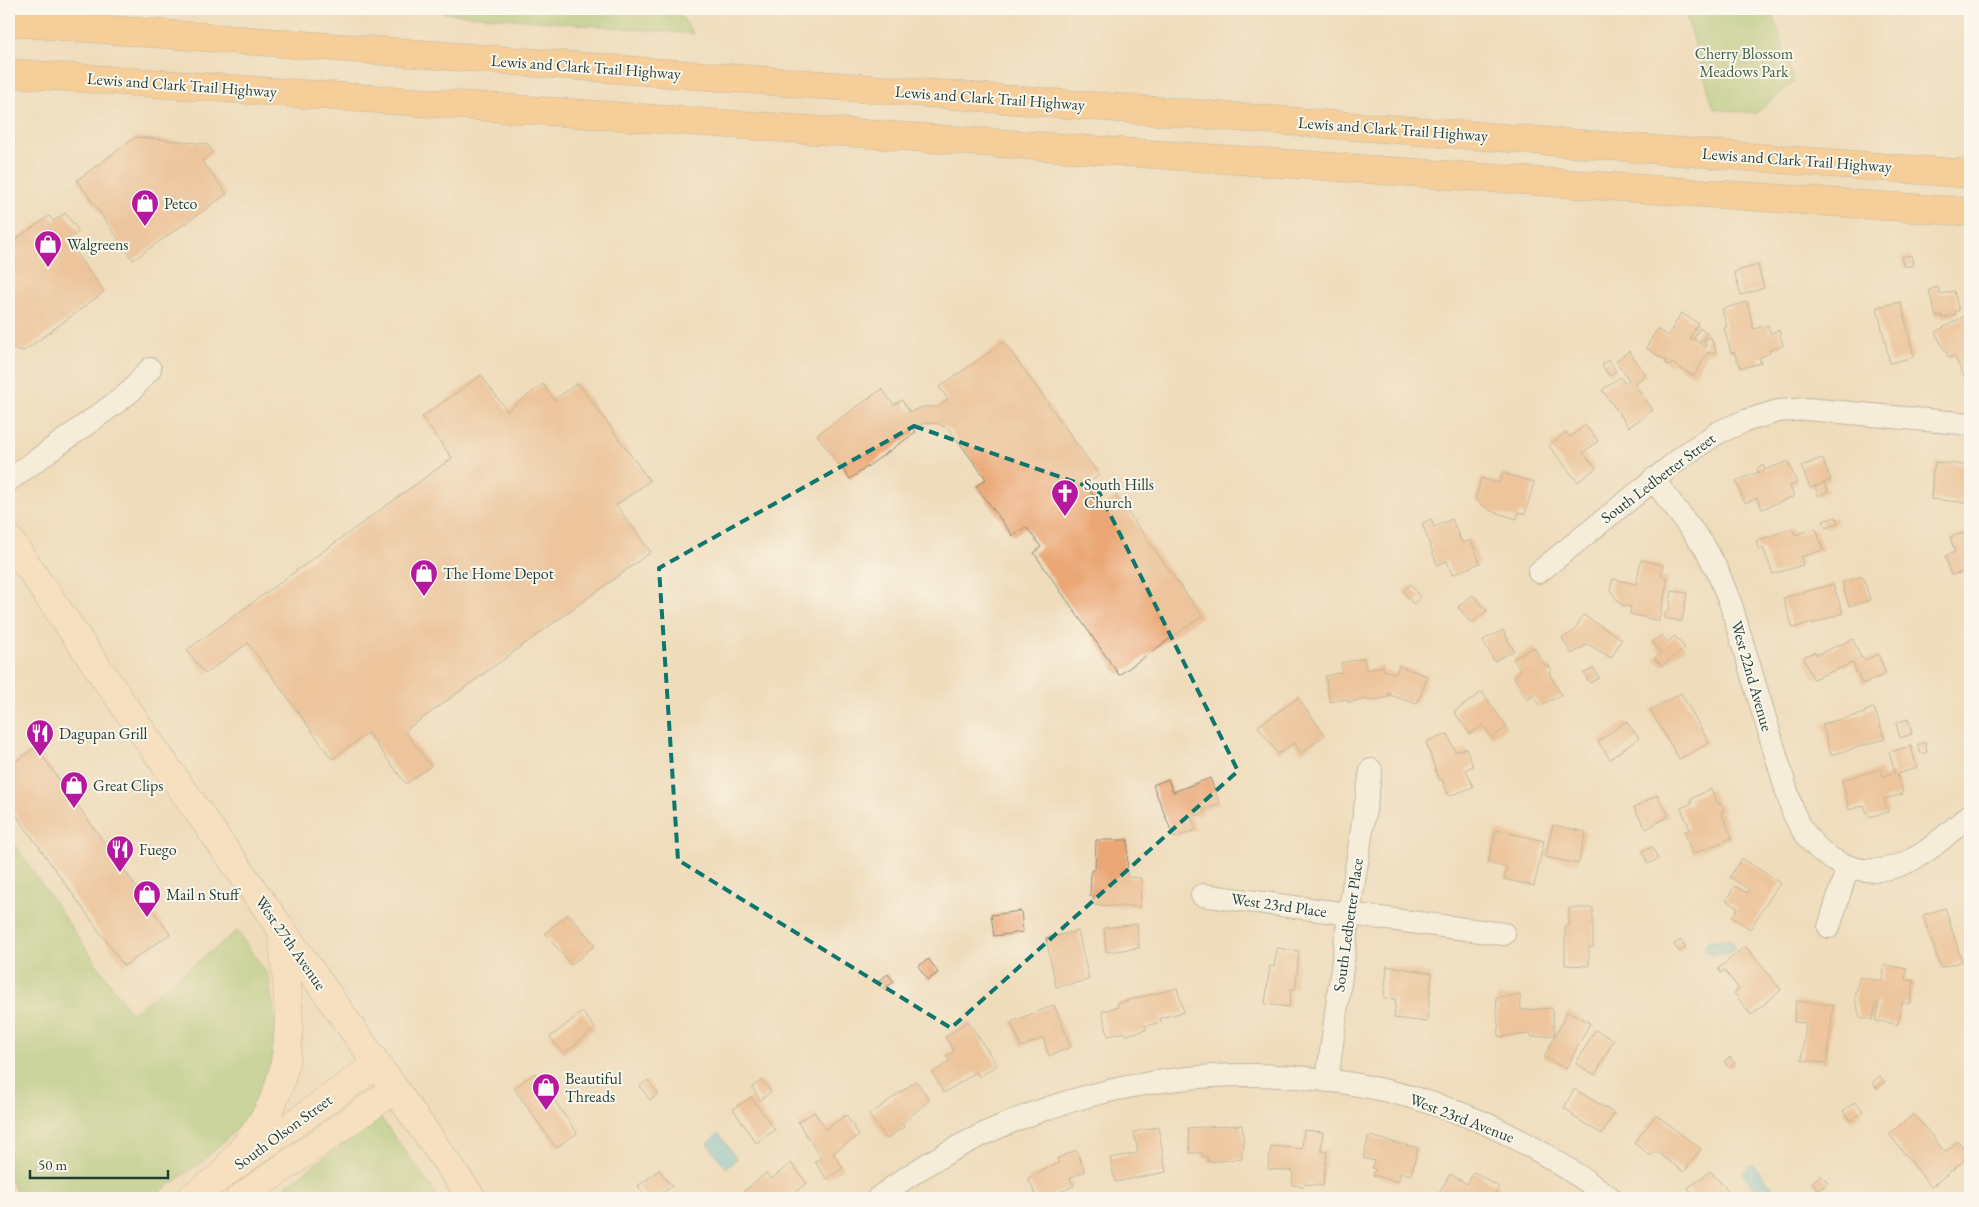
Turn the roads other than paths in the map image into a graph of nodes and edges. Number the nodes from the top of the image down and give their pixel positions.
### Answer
1 (9, 22) edge
2 (9, 73) edge
3 (1970, 174) edge
4 (1970, 212) edge
5 (150, 369) dead end
6 (1970, 424) edge
7 (1653, 479) junction
8 (9, 480) edge
9 (9, 538) edge
10 (1539, 572) dead end
11 (1371, 770) dead end
12 (1970, 815) edge
13 (1848, 866) junction
14 (1202, 895) dead end
15 (1349, 915) junction
16 (1829, 927) dead end
17 (282, 930) junction
18 (1504, 934) dead end
19 (376, 1065) junction
20 (1327, 1080) junction
21 (394, 1090) junction
22 (222, 1176) junction
23 (190, 1198) edge
24 (240, 1198) edge
25 (472, 1198) edge
26 (878, 1198) edge
27 (1611, 1198) edge

1 - 3 highway, Lewis and Clark Trail Highway
2 - 4 highway, Lewis and Clark Trail Highway
5 - 8 street
6 - 7 street, South Ledbetter Street
7 - 10 street, South Ledbetter Street
7 - 13 street, West 22nd Avenue
9 - 17 main road, West 27th Avenue
11 - 15 street, South Ledbetter Place
12 - 13 street, West 22nd Avenue
13 - 16 street
14 - 15 street, West 23rd Place
15 - 18 street, West 23rd Place
15 - 20 street, South Ledbetter Place
17 - 19 main road, West 27th Avenue
17 - 22 main road
19 - 21 main road, West 27th Avenue
19 - 22 main road, South Olson Street
20 - 26 street
20 - 27 street, West 23rd Avenue
21 - 24 main road, South Olson Street
21 - 25 main road, West 27th Avenue
22 - 23 main road, South Olson Street

